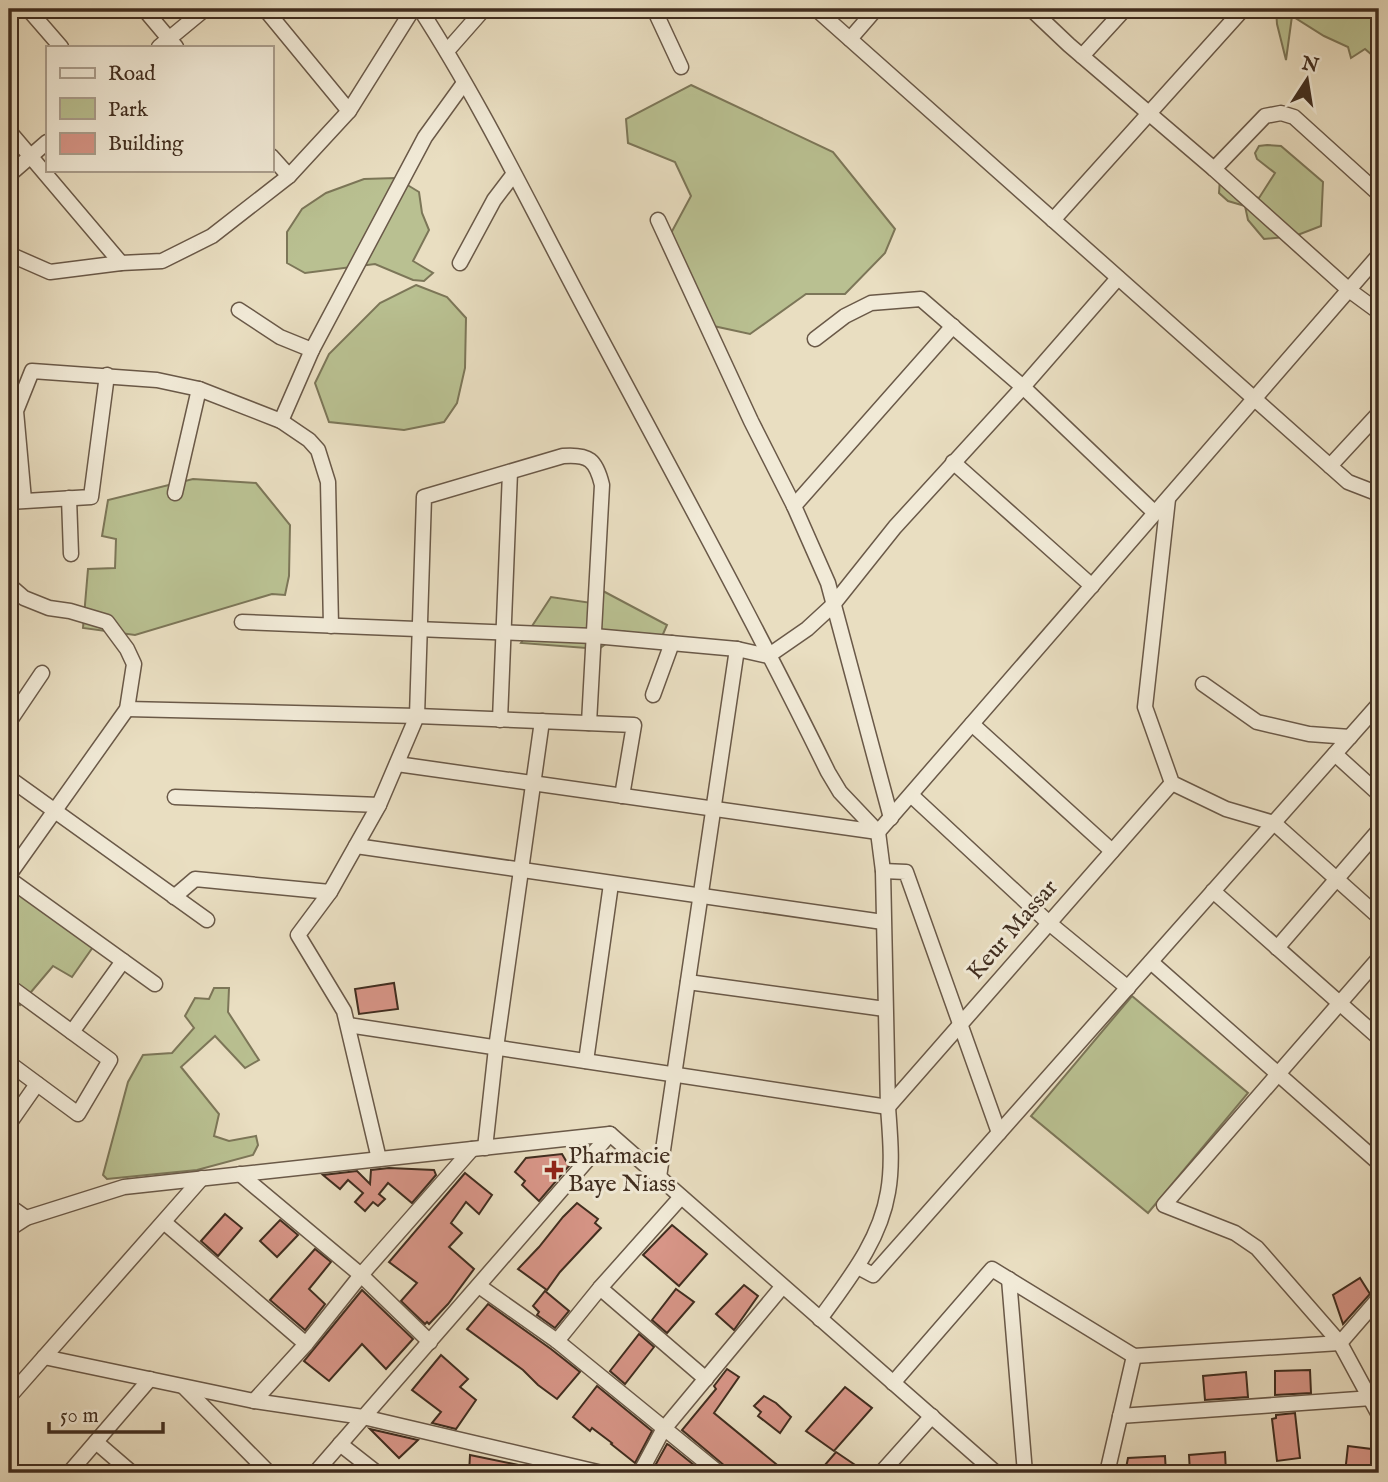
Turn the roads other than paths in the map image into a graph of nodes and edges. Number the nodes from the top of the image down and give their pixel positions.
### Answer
1 (27, 9) edge
2 (144, 9) edge
3 (205, 9) edge
4 (265, 9) edge
5 (413, 9) edge
6 (420, 9) edge
7 (484, 9) edge
8 (654, 9) edge
9 (816, 9) edge
10 (876, 9) edge
11 (1031, 9) edge
12 (1125, 9) edge
13 (1243, 9) edge
14 (850, 39) junction
15 (168, 44) edge
16 (60, 46) edge
17 (447, 51) junction
18 (1082, 56) junction
19 (681, 67) dead end
20 (464, 83) junction
21 (349, 111) junction
22 (1150, 113) junction
23 (9, 131) edge
24 (46, 143) edge
25 (30, 157) junction
26 (273, 158) edge
27 (1214, 169) junction
28 (9, 175) edge
29 (513, 175) junction
30 (289, 176) junction
31 (1379, 194) edge
32 (657, 220) dead end
33 (1053, 220) junction
34 (9, 254) edge
35 (1379, 255) edge
36 (121, 263) junction
37 (460, 263) dead end
38 (1118, 278) junction
39 (1349, 289) junction
40 (239, 310) dead end
41 (1379, 312) edge
42 (953, 326) junction
43 (815, 339) dead end
44 (312, 350) junction
45 (107, 375) junction
46 (1023, 387) junction
47 (198, 389) junction
48 (1254, 399) junction
49 (1379, 413) edge
50 (281, 421) junction
51 (953, 462) junction
52 (1330, 466) junction
53 (510, 472) junction
54 (175, 493) dead end
55 (1379, 494) edge
56 (69, 498) junction
57 (1168, 498) junction
58 (24, 499) junction
59 (9, 502) edge
60 (794, 506) junction
61 (1155, 513) junction
62 (71, 554) dead end
63 (9, 585) edge
64 (1092, 586) junction
65 (832, 606) junction
66 (242, 622) dead end
67 (331, 626) junction
68 (420, 629) junction
69 (504, 632) junction
70 (594, 636) junction
71 (672, 643) junction
72 (737, 649) junction
73 (768, 656) junction
74 (42, 673) dead end
75 (1203, 684) dead end
76 (653, 695) dead end
77 (1379, 704) edge
78 (127, 709) junction
79 (417, 716) junction
80 (500, 720) junction
81 (9, 722) edge
82 (542, 722) junction
83 (589, 723) junction
84 (972, 724) junction
85 (1350, 737) junction
86 (1335, 754) junction
87 (397, 764) junction
88 (9, 778) edge
89 (1172, 783) junction
90 (533, 784) junction
91 (1379, 794) edge
92 (911, 795) junction
93 (622, 796) junction
94 (175, 797) dead end
95 (379, 805) junction
96 (713, 809) junction
97 (55, 811) junction
98 (891, 818) junction
99 (1274, 823) junction
100 (1379, 830) edge
101 (878, 832) junction
102 (356, 846) junction
103 (1112, 851) junction
104 (521, 871) junction
105 (883, 871) junction
106 (9, 877) edge
107 (1337, 879) junction
108 (611, 884) junction
109 (1213, 891) junction
110 (330, 892) junction
111 (701, 896) junction
112 (174, 897) junction
113 (1379, 917) edge
114 (207, 920) dead end
115 (883, 922) junction
116 (1049, 923) junction
117 (1278, 948) junction
118 (1379, 958) edge
119 (123, 961) junction
120 (1151, 961) junction
121 (688, 982) junction
122 (155, 984) dead end
123 (9, 986) edge
124 (1128, 988) junction
125 (1340, 1003) junction
126 (885, 1009) junction
127 (960, 1024) junction
128 (348, 1025) junction
129 (72, 1032) junction
130 (1379, 1038) edge
131 (496, 1048) junction
132 (586, 1061) junction
133 (9, 1063) edge
134 (674, 1074) junction
135 (1278, 1074) junction
136 (37, 1084) junction
137 (888, 1107) junction
138 (9, 1124) edge
139 (999, 1133) junction
140 (610, 1134) junction
141 (478, 1149) junction
142 (379, 1159) junction
143 (1379, 1163) edge
144 (240, 1174) junction
145 (659, 1177) junction
146 (202, 1178) junction
147 (681, 1197) junction
148 (9, 1206) edge
149 (26, 1218) junction
150 (165, 1223) junction
151 (9, 1229) edge
152 (858, 1267) junction
153 (362, 1275) junction
154 (1009, 1279) junction
155 (479, 1286) junction
156 (782, 1287) junction
157 (600, 1289) junction
158 (1379, 1298) edge
159 (820, 1319) junction
160 (557, 1341) junction
161 (430, 1342) junction
162 (1340, 1343) junction
163 (306, 1344) junction
164 (1134, 1356) junction
165 (44, 1357) junction
166 (150, 1379) junction
167 (706, 1380) junction
168 (893, 1383) junction
169 (183, 1386) junction
170 (9, 1396) edge
171 (1372, 1398) junction
172 (254, 1401) junction
173 (1379, 1415) edge
174 (932, 1416) junction
175 (1120, 1416) junction
176 (363, 1418) junction
177 (663, 1430) junction
178 (96, 1442) junction
179 (340, 1444) junction
180 (69, 1473) edge
181 (132, 1473) edge
182 (269, 1473) edge
183 (315, 1473) edge
184 (377, 1473) edge
185 (602, 1473) edge
186 (640, 1473) edge
187 (719, 1473) edge
188 (881, 1473) edge
189 (996, 1473) edge
190 (1025, 1473) edge
191 (1107, 1473) edge

1 - 16 street
2 - 15 street
3 - 15 street
4 - 21 street
5 - 21 street
6 - 17 street
7 - 17 street
8 - 19 street
9 - 14 street
10 - 14 street
11 - 18 street
12 - 18 street
13 - 22 street
14 - 33 street
17 - 20 street
18 - 22 street
20 - 29 street
20 - 44 street
21 - 30 street
22 - 27 street
22 - 33 street
23 - 25 street
24 - 25 street
25 - 28 street
25 - 36 street
26 - 30 street
27 - 31 street
27 - 39 street
29 - 37 street
29 - 73 street
30 - 36 street
32 - 60 street
33 - 38 street
34 - 36 street
35 - 39 street
38 - 46 street
38 - 48 street
39 - 41 street
39 - 48 street
40 - 44 street
42 - 43 street
42 - 46 street
42 - 60 street
44 - 50 street
45 - 47 street
45 - 56 street
45 - 58 street
46 - 51 street
46 - 61 street
47 - 50 street
47 - 54 street
48 - 52 street
48 - 57 street
49 - 52 street
50 - 67 street
51 - 64 street
51 - 65 street
52 - 55 street
53 - 68 street
53 - 69 street
53 - 70 street
56 - 58 street
56 - 62 street
57 - 61 street
57 - 89 street
58 - 59 street
60 - 65 street
61 - 64 street
63 - 78 street
64 - 84 street
65 - 73 street
65 - 98 street
66 - 67 street
67 - 68 street
68 - 69 street
68 - 79 street
69 - 70 street
69 - 80 street
70 - 71 street
70 - 83 street
71 - 72 street
71 - 76 street
72 - 73 street
72 - 96 street
73 - 101 street
74 - 81 street
75 - 85 street
77 - 85 street
78 - 79 street
78 - 97 street
79 - 80 street
79 - 87 street
80 - 82 street
82 - 83 street
82 - 90 street
83 - 93 street
84 - 92 street
84 - 103 street
85 - 86 street
86 - 91 street
86 - 99 street
87 - 90 street
87 - 95 street
88 - 97 street
89 - 99 street
89 - 103 street, Keur Massar
90 - 93 street
90 - 104 street
92 - 98 street
92 - 116 street
93 - 96 street
94 - 95 street
95 - 102 street
96 - 101 street
96 - 111 street
97 - 106 street
97 - 112 street
98 - 101 street
99 - 107 street
99 - 109 street
100 - 107 street
101 - 105 street
102 - 104 street
102 - 110 street
103 - 116 street, Keur Massar
104 - 108 street
104 - 131 street
105 - 115 street
105 - 127 street
106 - 119 street
107 - 113 street
107 - 117 street
108 - 111 street
108 - 132 street
109 - 117 street
109 - 120 street
110 - 112 street
110 - 128 street
111 - 115 street
111 - 121 street
112 - 114 street
115 - 126 street
116 - 124 street
116 - 127 street, Keur Massar
117 - 125 street
118 - 125 street
119 - 122 street
119 - 129 street
120 - 124 street
120 - 135 street
121 - 126 street
121 - 134 street
123 - 129 street
124 - 139 street
125 - 130 street
125 - 135 street
126 - 137 street
127 - 137 street, Keur Massar
127 - 139 street
128 - 131 street
128 - 142 street
129 - 136 street
131 - 132 street
131 - 141 street
132 - 134 street
133 - 136 street
134 - 137 street
134 - 145 street
135 - 143 street
135 - 162 street
136 - 138 street
137 - 152 street
139 - 152 street
140 - 141 street
140 - 145 street
140 - 155 street
141 - 142 street
141 - 153 street
142 - 144 street
144 - 146 street
144 - 153 street
145 - 147 street
146 - 149 street
146 - 150 street
147 - 156 street
147 - 157 street
148 - 149 street
149 - 151 street
150 - 163 street
150 - 165 street
152 - 159 street
153 - 161 street
153 - 163 street
154 - 164 street
154 - 168 street
154 - 190 street
155 - 160 street
155 - 161 street
156 - 159 street
156 - 167 street
157 - 160 street
157 - 167 street
158 - 162 street
159 - 168 street
160 - 177 street
161 - 176 street
162 - 164 street
162 - 171 street
163 - 172 street
164 - 175 street
165 - 166 street
165 - 170 street
166 - 169 street
166 - 178 street
167 - 177 street
168 - 174 street
169 - 172 street
169 - 182 street
171 - 173 street
171 - 175 street
172 - 176 street
174 - 188 street
174 - 189 street
175 - 191 street
176 - 179 street
176 - 185 street
177 - 186 street
177 - 187 street
178 - 180 street
178 - 181 street
179 - 183 street
179 - 184 street

